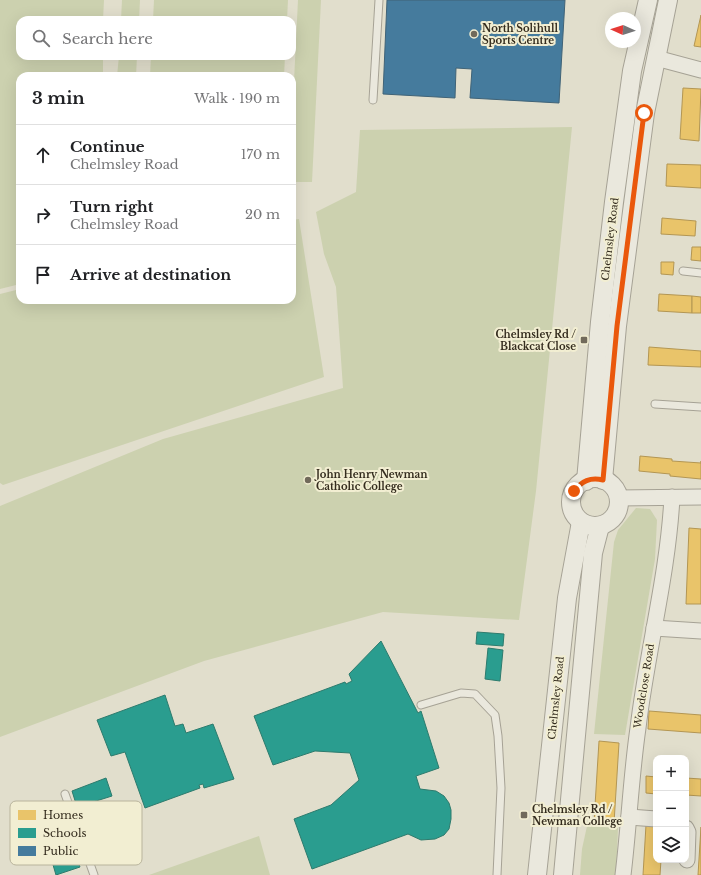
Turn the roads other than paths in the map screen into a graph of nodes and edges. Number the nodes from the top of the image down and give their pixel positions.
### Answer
1 (379, 0) edge
2 (648, 0) edge
3 (668, 0) edge
4 (656, 58) junction
5 (701, 70) edge
6 (373, 100) dead end
7 (682, 271) dead end
8 (701, 273) edge
9 (655, 404) dead end
10 (701, 408) edge
11 (594, 480) junction
12 (672, 497) junction
13 (701, 497) edge
14 (618, 498) junction
15 (581, 522) junction
16 (600, 526) junction
17 (654, 628) junction
18 (701, 631) edge
19 (421, 705) dead end
20 (65, 794) dead end
21 (68, 801) edge
22 (629, 817) junction
23 (653, 819) edge
24 (90, 865) edge
25 (94, 875) edge
26 (497, 875) edge
27 (537, 875) edge
28 (563, 875) edge
29 (623, 875) edge

1 - 6 lane
2 - 11 street, Chelmsley Road
3 - 4 street, Chelmsley Road
4 - 5 street
4 - 11 street, Chelmsley Road
7 - 8 lane
9 - 10 lane
11 - 14 street
11 - 15 street
12 - 13 street
12 - 14 street
12 - 17 street, Woodclose Road
14 - 16 street
15 - 16 street
15 - 27 street, Chelmsley Road
16 - 28 street
17 - 18 street
17 - 22 street, Woodclose Road
19 - 26 lane
20 - 21 lane
22 - 23 street
22 - 29 street, Woodclose Road
24 - 25 lane

